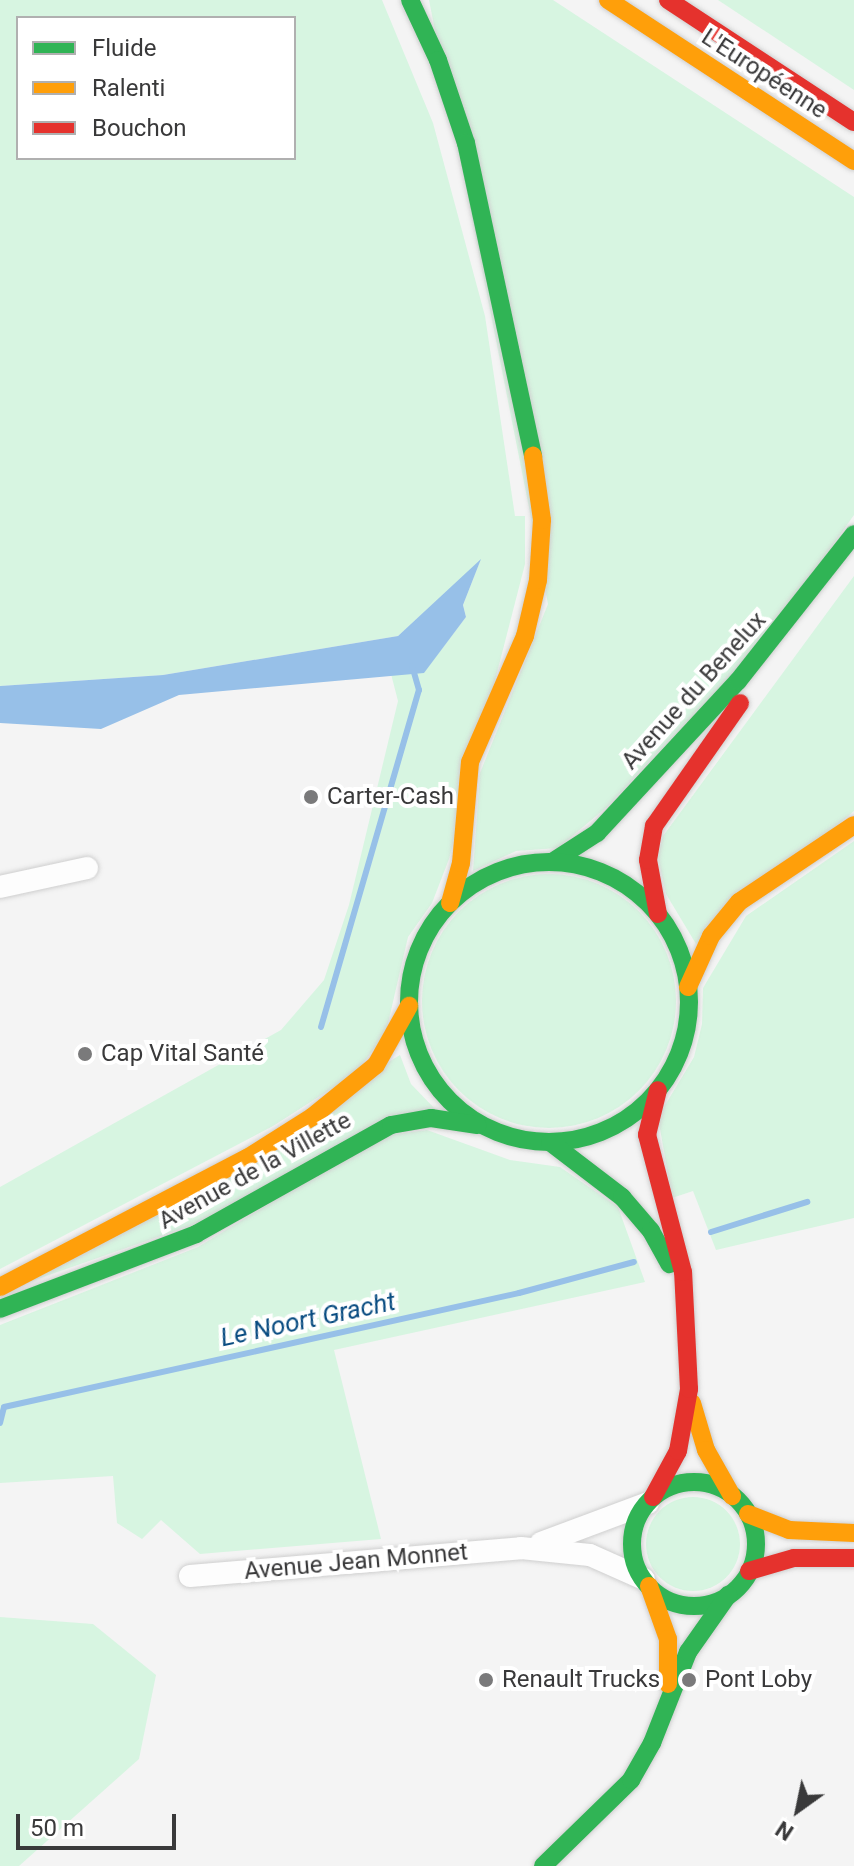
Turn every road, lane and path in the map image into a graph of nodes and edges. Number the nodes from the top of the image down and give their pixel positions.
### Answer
1 (410, 0) edge
2 (608, 0) edge
3 (668, 0) edge
4 (854, 122) edge
5 (854, 161) edge
6 (854, 534) edge
7 (854, 556) edge
8 (854, 825) edge
9 (552, 862) junction
10 (87, 868) dead end
11 (0, 887) edge
12 (450, 903) junction
13 (659, 916) junction
14 (688, 987) junction
15 (409, 1005) junction
16 (659, 1089) junction
17 (490, 1129) junction
18 (550, 1142) junction
19 (0, 1287) edge
20 (0, 1309) edge
21 (687, 1313) junction
22 (689, 1389) junction
23 (732, 1496) junction
24 (650, 1500) junction
25 (748, 1514) junction
26 (854, 1533) edge
27 (521, 1548) junction
28 (854, 1558) edge
29 (749, 1571) junction
30 (190, 1576) dead end
31 (646, 1582) junction
32 (728, 1595) junction
33 (666, 1706) junction
34 (543, 1866) edge

1 - 12 main road
2 - 5 main road, L'Européenne
3 - 4 main road, L'Européenne
6 - 9 main road, Avenue du Benelux
7 - 13 main road, Avenue du Benelux
8 - 14 main road
9 - 12 main road
9 - 13 main road
10 - 11 street
12 - 15 main road
13 - 14 main road
14 - 16 main road
15 - 17 main road
15 - 19 main road, Avenue de la Villette
16 - 18 main road
16 - 21 main road
17 - 18 main road
17 - 20 main road, Avenue de la Villette
18 - 21 main road
21 - 22 main road
22 - 23 main road
22 - 24 main road
23 - 24 main road
23 - 25 main road
24 - 27 street, Avenue Jean Monnet
24 - 31 main road
25 - 26 main road
25 - 29 main road
27 - 30 street, Avenue Jean Monnet
27 - 31 street, Avenue Jean Monnet
28 - 29 main road
29 - 32 main road
31 - 32 main road
31 - 33 main road
32 - 33 main road
33 - 34 main road

